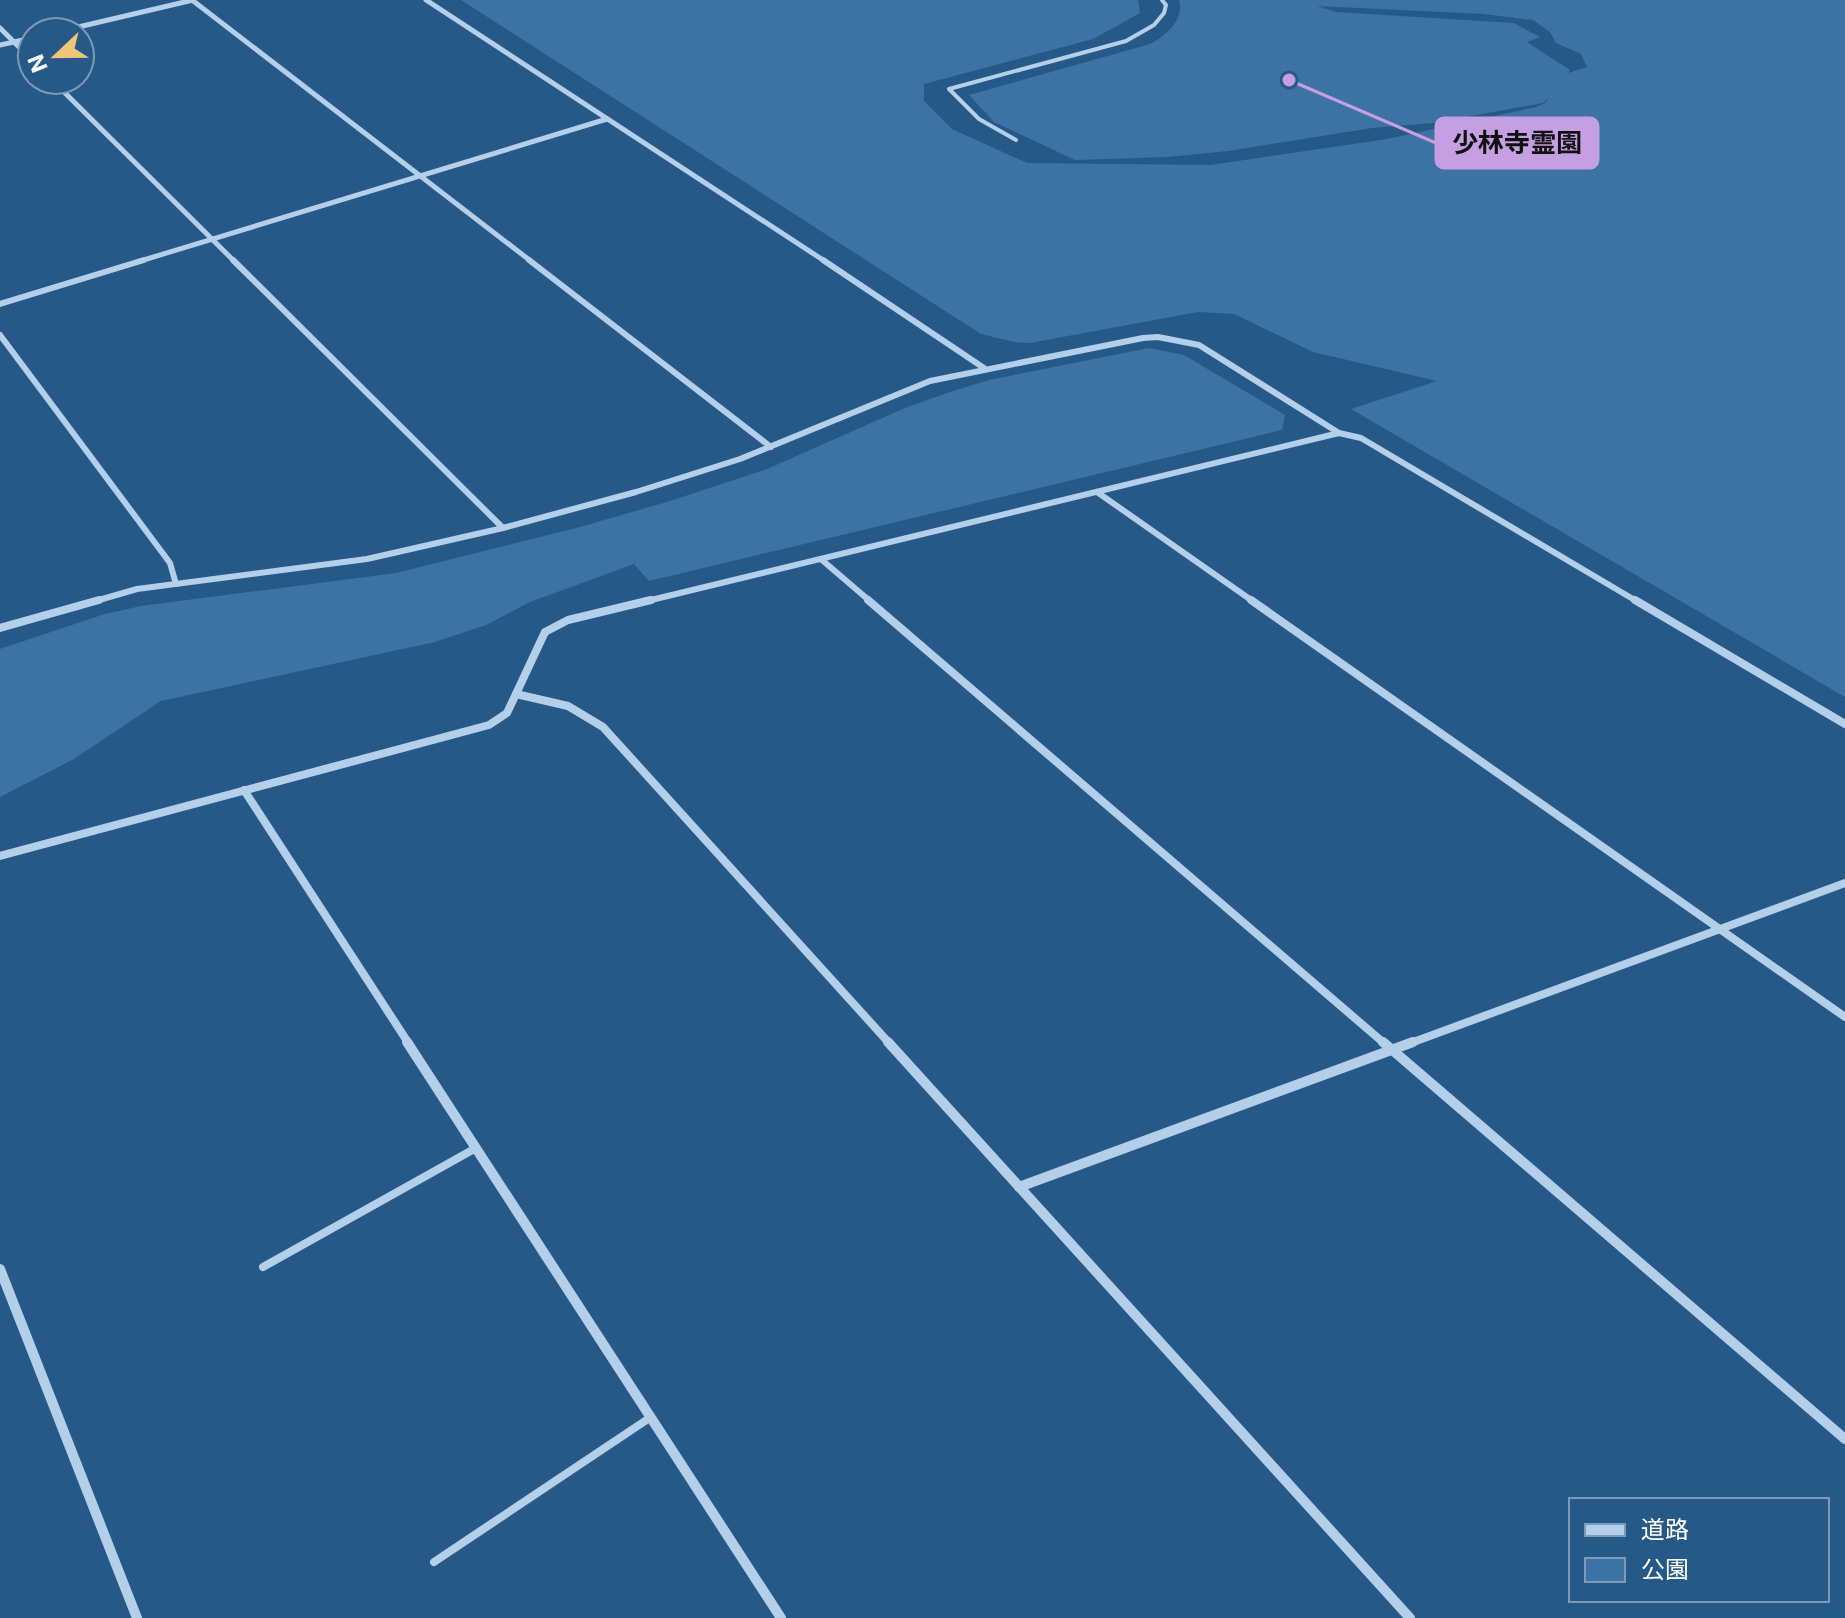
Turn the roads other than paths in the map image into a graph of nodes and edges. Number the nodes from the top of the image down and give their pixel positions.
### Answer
1 (193, 0) edge
2 (426, 0) edge
3 (1162, 0) edge
4 (96, 23) edge
5 (0, 28) edge
6 (14, 42) joint
7 (0, 45) edge
8 (68, 96) edge
9 (607, 119) junction
10 (1016, 140) dead end
11 (420, 176) junction
12 (212, 239) junction
13 (0, 304) edge
14 (0, 335) edge
15 (984, 368) junction
16 (1339, 433) junction
17 (771, 447) junction
18 (1097, 492) junction
19 (503, 528) junction
20 (822, 560) junction
21 (176, 584) junction
22 (0, 628) edge
23 (516, 694) junction
24 (1845, 724) edge
25 (244, 790) junction
26 (0, 856) edge
27 (1845, 883) edge
28 (1719, 929) junction
29 (1845, 1017) edge
30 (1392, 1050) junction
31 (476, 1148) junction
32 (1019, 1187) junction
33 (263, 1267) dead end
34 (0, 1269) edge
35 (651, 1417) junction
36 (1845, 1439) edge
37 (434, 1562) dead end
38 (137, 1618) edge
39 (781, 1618) edge
40 (1410, 1618) edge

1 - 4 street
1 - 11 street
2 - 9 street
3 - 10 lane
5 - 6 street
6 - 7 street
8 - 12 street
9 - 11 street
9 - 15 street
11 - 12 street
11 - 17 street
12 - 13 street
12 - 19 street
14 - 21 street
15 - 16 street
15 - 17 street
16 - 18 street
16 - 24 street
17 - 19 street
18 - 20 street
18 - 28 street
19 - 21 street
20 - 23 street
20 - 30 street
21 - 22 street
23 - 25 street
23 - 32 street
25 - 26 street
25 - 31 street
27 - 28 street
28 - 29 street
28 - 30 street
30 - 32 street
30 - 36 street
31 - 33 lane
31 - 35 street
32 - 40 street
34 - 38 street
35 - 37 lane
35 - 39 street

